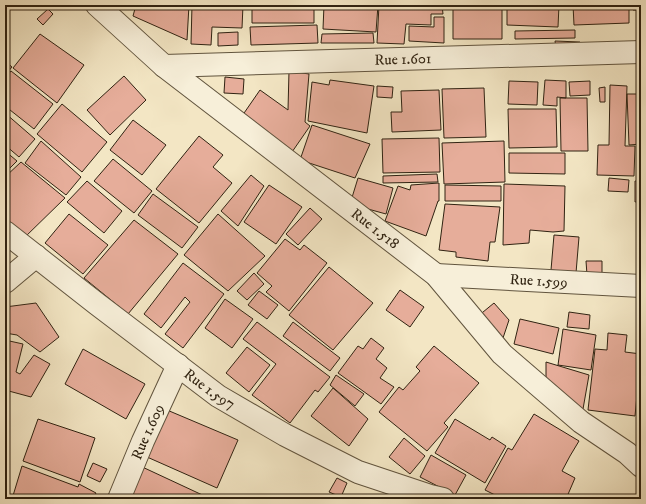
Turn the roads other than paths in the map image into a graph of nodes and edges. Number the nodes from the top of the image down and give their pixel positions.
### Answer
1 (97, 5) edge
2 (641, 52) edge
3 (164, 66) junction
4 (5, 232) edge
5 (36, 256) junction
6 (436, 275) junction
7 (5, 282) edge
8 (641, 286) edge
9 (178, 365) junction
10 (641, 466) edge
11 (119, 499) edge
12 (443, 499) edge

1 - 3 street, Rue 1.518
2 - 3 street, Rue 1.601
3 - 6 street, Rue 1.518
4 - 5 street, Rue 1.597
5 - 7 street
5 - 9 street, Rue 1.597
6 - 8 street, Rue 1.599
6 - 10 street, Rue 1.518
9 - 11 street, Rue 1.609
9 - 12 street, Rue 1.597

